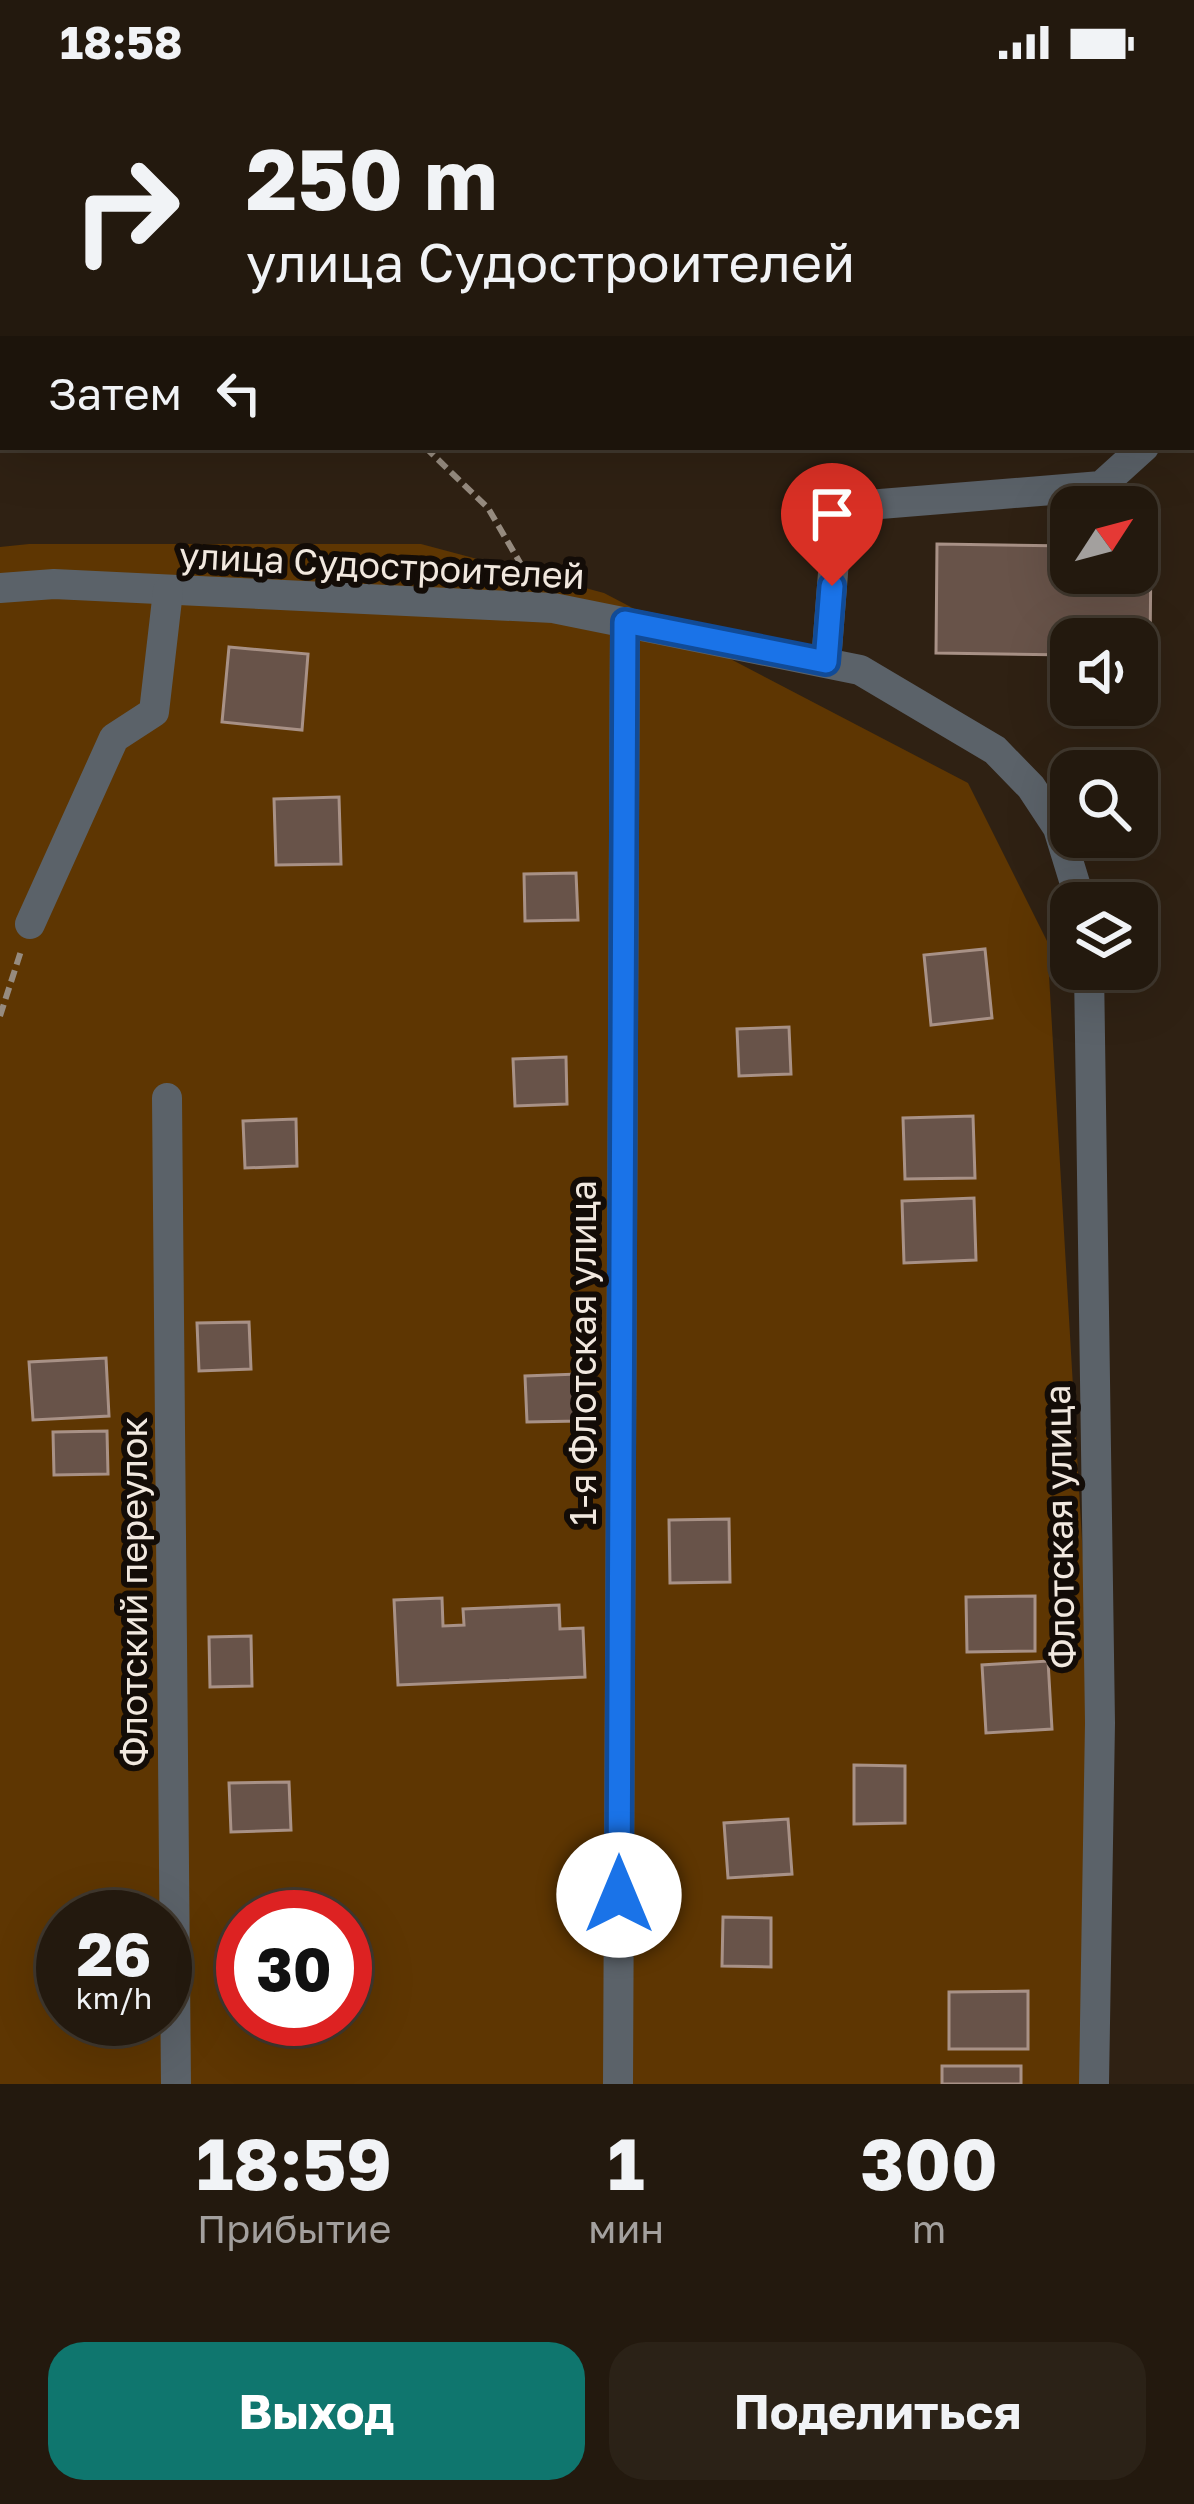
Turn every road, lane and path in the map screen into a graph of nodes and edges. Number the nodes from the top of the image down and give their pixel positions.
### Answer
1 (428, 450) edge
2 (1141, 450) edge
3 (0, 587) edge
4 (168, 591) junction
5 (546, 608) junction
6 (625, 622) junction
7 (826, 662) junction
8 (1075, 882) edge
9 (30, 924) joint
10 (1089, 990) edge
11 (0, 1016) edge
12 (167, 1099) dead end
13 (176, 2084) edge
14 (618, 2084) edge
15 (1094, 2084) edge

1 - 5 path
2 - 7 street
3 - 4 street, улица Судостроителей
4 - 5 street, улица Судостроителей
4 - 9 street
5 - 6 street, улица Судостроителей
6 - 7 street, улица Судостроителей
6 - 14 street, 1-я Флотская улица
7 - 8 street
9 - 11 path
10 - 15 street, Флотская улица
12 - 13 street, Флотский переулок

